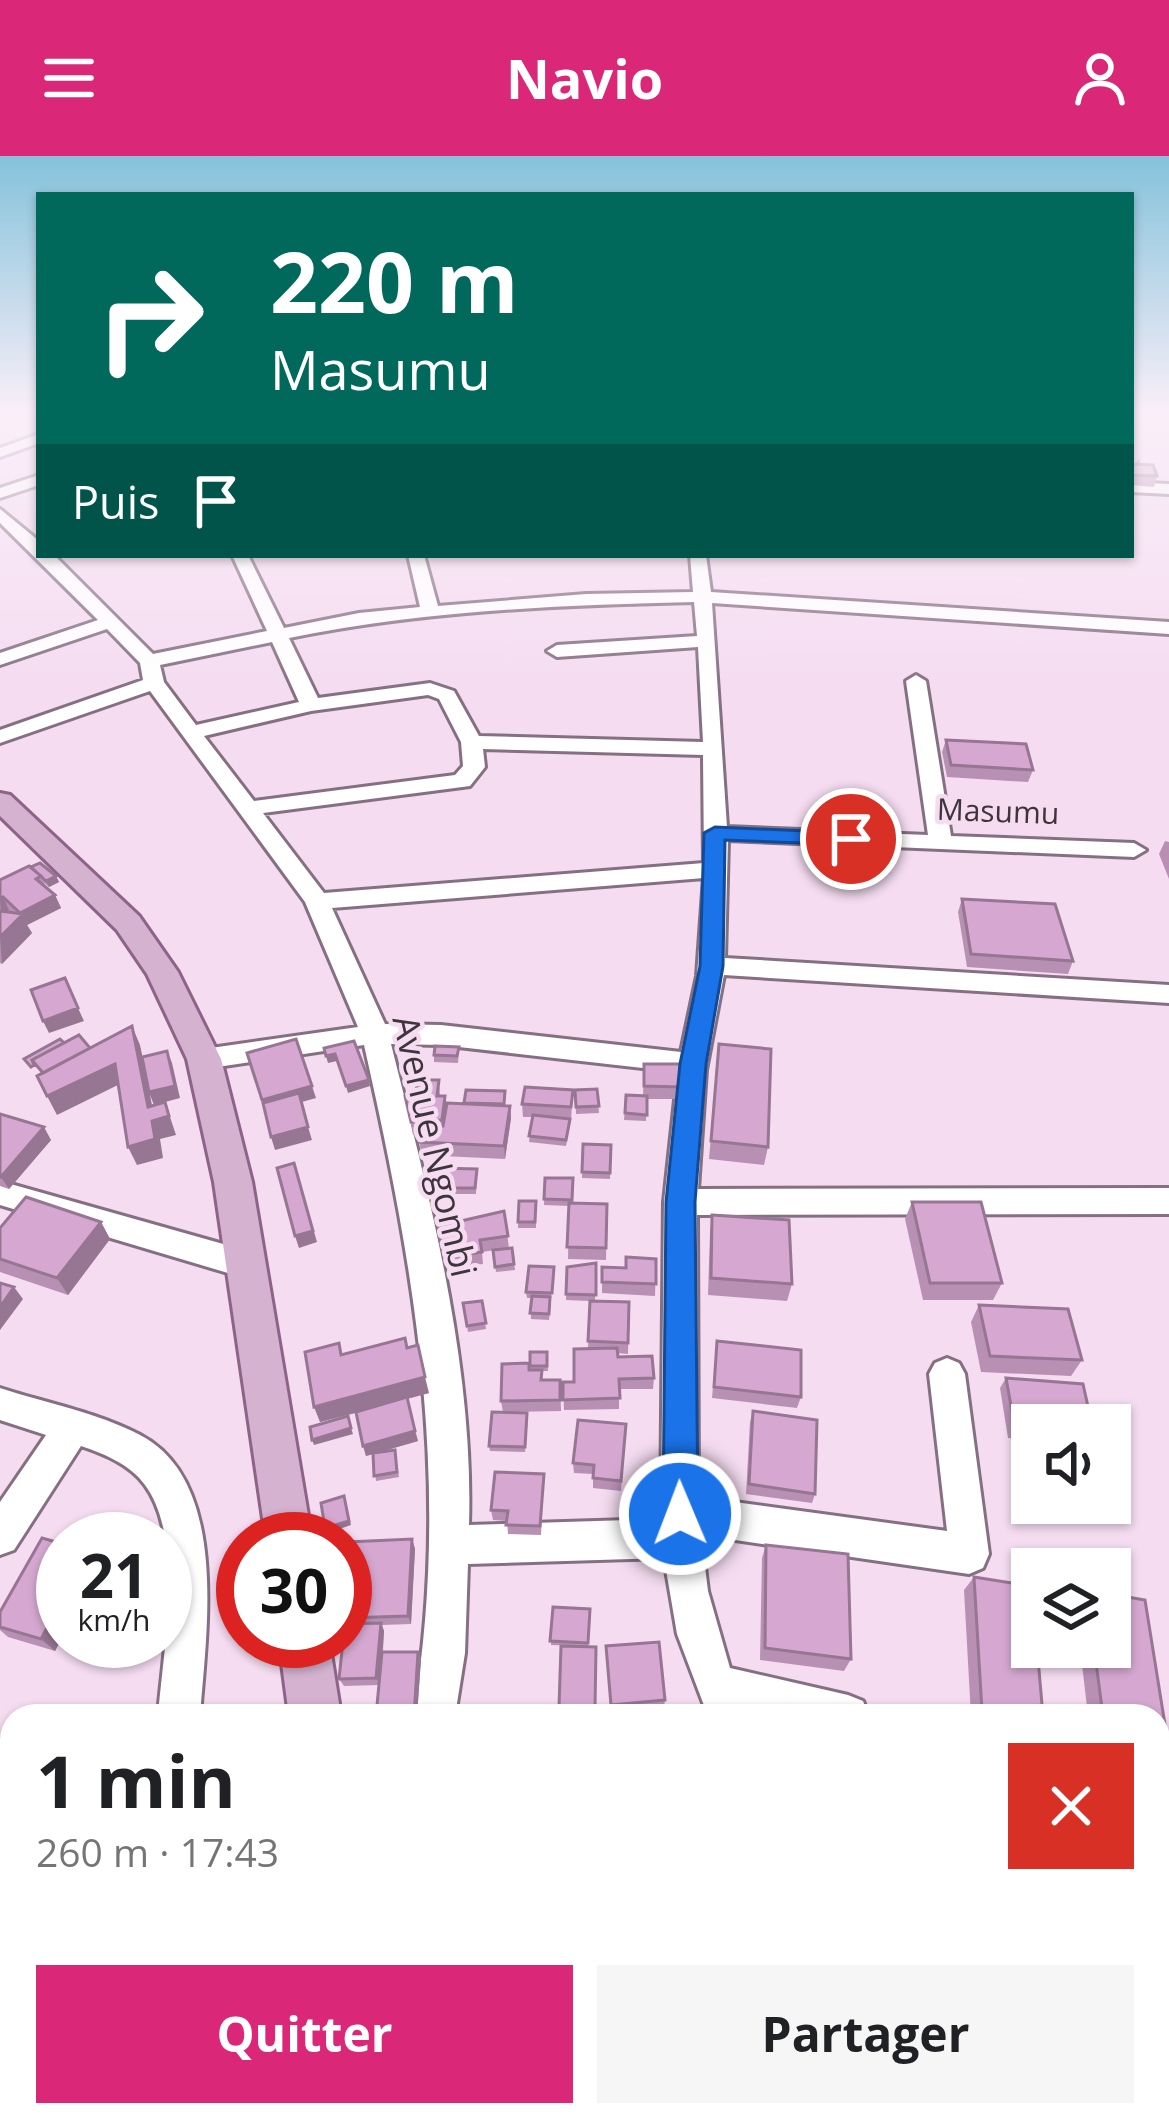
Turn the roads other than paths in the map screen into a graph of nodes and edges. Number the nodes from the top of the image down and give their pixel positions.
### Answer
1 (0, 514) edge
2 (0, 544) edge
3 (36, 547) edge
4 (47, 558) edge
5 (242, 558) edge
6 (417, 558) edge
7 (698, 558) edge
8 (702, 597) junction
9 (430, 610) junction
10 (111, 622) junction
11 (1169, 628) edge
12 (279, 633) junction
13 (706, 641) junction
14 (557, 651) dead end
15 (4, 653) edge
16 (152, 672) junction
17 (916, 681) dead end
18 (310, 704) junction
19 (193, 732) junction
20 (0, 737) edge
21 (472, 742) junction
22 (712, 749) junction
23 (0, 801) edge
24 (249, 808) junction
25 (715, 833) junction
26 (941, 843) junction
27 (1134, 850) dead end
28 (713, 870) junction
29 (316, 902) junction
30 (712, 966) junction
31 (1169, 994) edge
32 (375, 1034) junction
33 (204, 1059) junction
34 (693, 1064) junction
35 (0, 1193) edge
36 (1169, 1201) edge
37 (680, 1202) junction
38 (248, 1265) junction
39 (946, 1374) dead end
40 (0, 1404) edge
41 (71, 1429) junction
42 (285, 1512) edge
43 (681, 1526) junction
44 (0, 1536) edge
45 (449, 1545) junction
46 (308, 1668) edge
47 (722, 1701) edge
48 (179, 1704) edge
49 (313, 1704) edge
50 (436, 1704) edge

1 - 3 street, Avenue Ngombi
2 - 3 street
4 - 10 street, Avenue Ngombi
5 - 12 street
6 - 9 street
7 - 8 street
8 - 9 street
8 - 11 street
8 - 13 street
9 - 12 street
10 - 15 street
10 - 16 street, Avenue Ngombi
12 - 16 street
12 - 18 street
13 - 14 street
13 - 22 street
16 - 19 street, Avenue Ngombi
16 - 20 street
17 - 26 street
18 - 19 street
18 - 21 street
19 - 24 street, Avenue Ngombi
21 - 22 street
21 - 24 street
22 - 25 street
23 - 33 main road
24 - 29 street, Avenue Ngombi
25 - 26 street, Masumu
25 - 28 street
26 - 27 street, Masumu
28 - 29 street
28 - 30 street
29 - 32 street, Avenue Ngombi
30 - 31 street
30 - 34 street
32 - 33 street
32 - 34 street
32 - 45 street, Avenue Ngombi
33 - 38 main road
34 - 37 street
35 - 38 street
36 - 37 street
37 - 43 street
38 - 42 main road
39 - 43 street
40 - 41 street
41 - 44 street
41 - 48 street
43 - 45 street
43 - 47 street
45 - 50 street, Avenue Ngombi
46 - 49 main road

